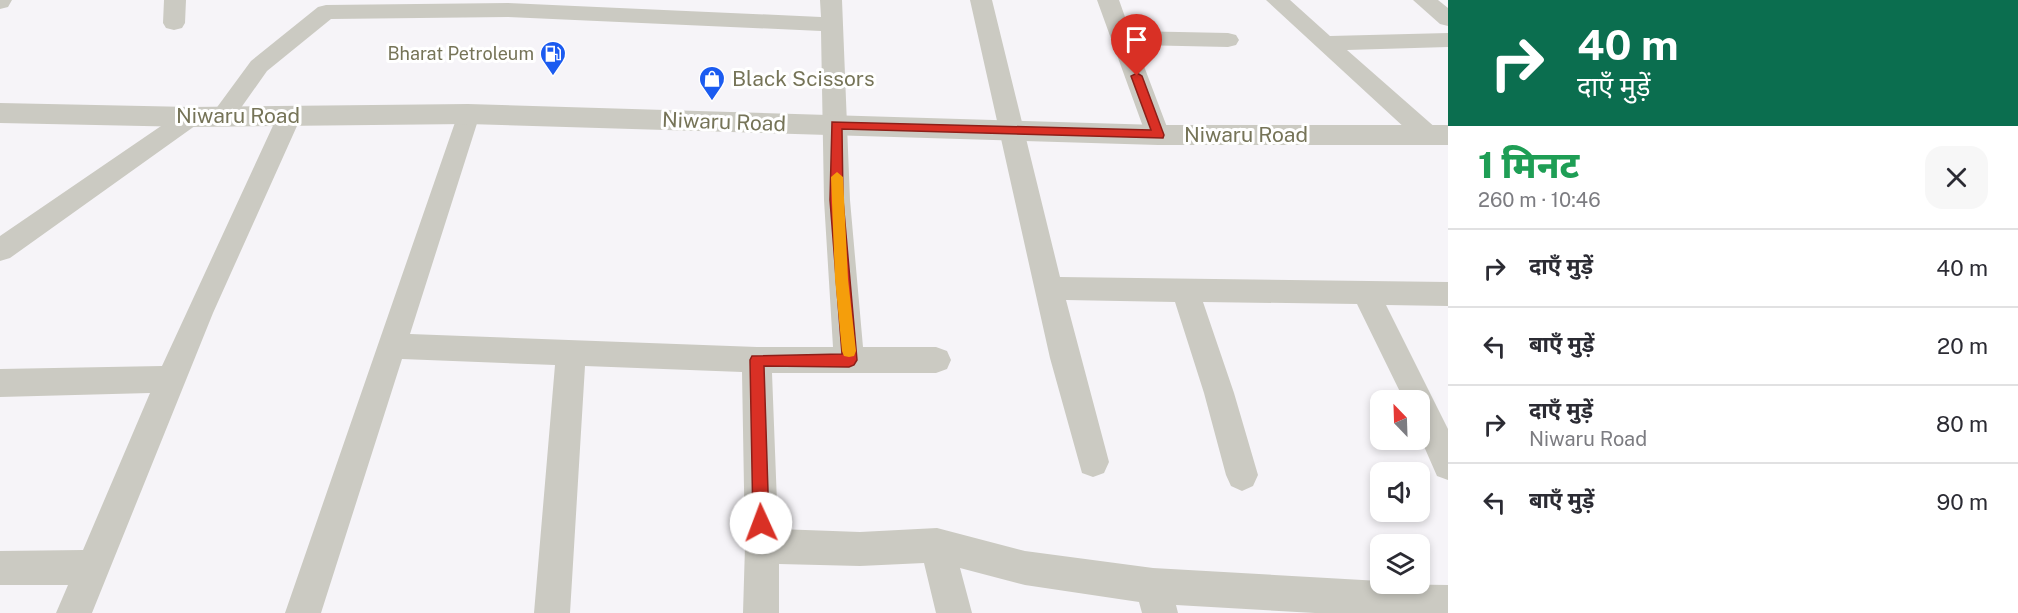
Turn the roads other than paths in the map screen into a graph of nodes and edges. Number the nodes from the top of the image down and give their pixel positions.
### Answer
1 (175, 0) edge
2 (981, 0) edge
3 (1108, 0) edge
4 (1277, 0) edge
5 (1424, 0) edge
6 (478, 5) edge
7 (332, 6) edge
8 (601, 7) edge
9 (714, 10) edge
10 (831, 12) edge
11 (1448, 19) edge
12 (174, 23) dead end
13 (1123, 38) junction
14 (1228, 40) dead end
15 (1448, 40) edge
16 (1328, 43) junction
17 (0, 113) edge
18 (468, 114) junction
19 (223, 116) junction
20 (191, 117) junction
21 (290, 117) junction
22 (836, 125) junction
23 (1011, 130) junction
24 (1158, 135) junction
25 (1438, 135) edge
26 (0, 250) edge
27 (1049, 288) junction
28 (1185, 289) junction
29 (1366, 292) junction
30 (1448, 294) edge
31 (391, 346) junction
32 (571, 353) junction
33 (757, 360) junction
34 (849, 360) junction
35 (936, 360) dead end
36 (171, 379) junction
37 (0, 383) edge
38 (1093, 462) dead end
39 (1448, 465) edge
40 (1242, 475) dead end
41 (937, 545) junction
42 (762, 546) junction
43 (93, 567) junction
44 (0, 568) edge
45 (1157, 599) edge
46 (1448, 603) edge
47 (1378, 605) edge
48 (74, 613) edge
49 (303, 613) edge
50 (552, 613) edge
51 (761, 613) edge
52 (954, 613) edge

1 - 12 street
2 - 23 street
3 - 13 street
4 - 16 street
5 - 11 street
6 - 7 street
6 - 8 street
7 - 19 street
8 - 9 street
9 - 10 street
10 - 22 street
13 - 14 street
13 - 24 street
15 - 16 street
16 - 25 street
17 - 20 street, Niwaru Road
18 - 21 street, Niwaru Road
18 - 22 street, Niwaru Road
18 - 31 street
19 - 20 street, Niwaru Road
19 - 21 street, Niwaru Road
20 - 26 street
21 - 36 street
22 - 23 street, Niwaru Road
22 - 34 street
23 - 24 street, Niwaru Road
23 - 27 street
24 - 25 street, Niwaru Road
27 - 28 street
27 - 38 street
28 - 29 street
28 - 40 street
29 - 30 street
29 - 39 street
31 - 32 street
31 - 49 street
32 - 33 street
32 - 50 street
33 - 34 street
33 - 42 street
34 - 35 street
36 - 37 street
36 - 43 street
41 - 42 street
41 - 45 street
41 - 52 street
42 - 51 street
43 - 44 street
43 - 48 street
45 - 47 street
46 - 47 street

